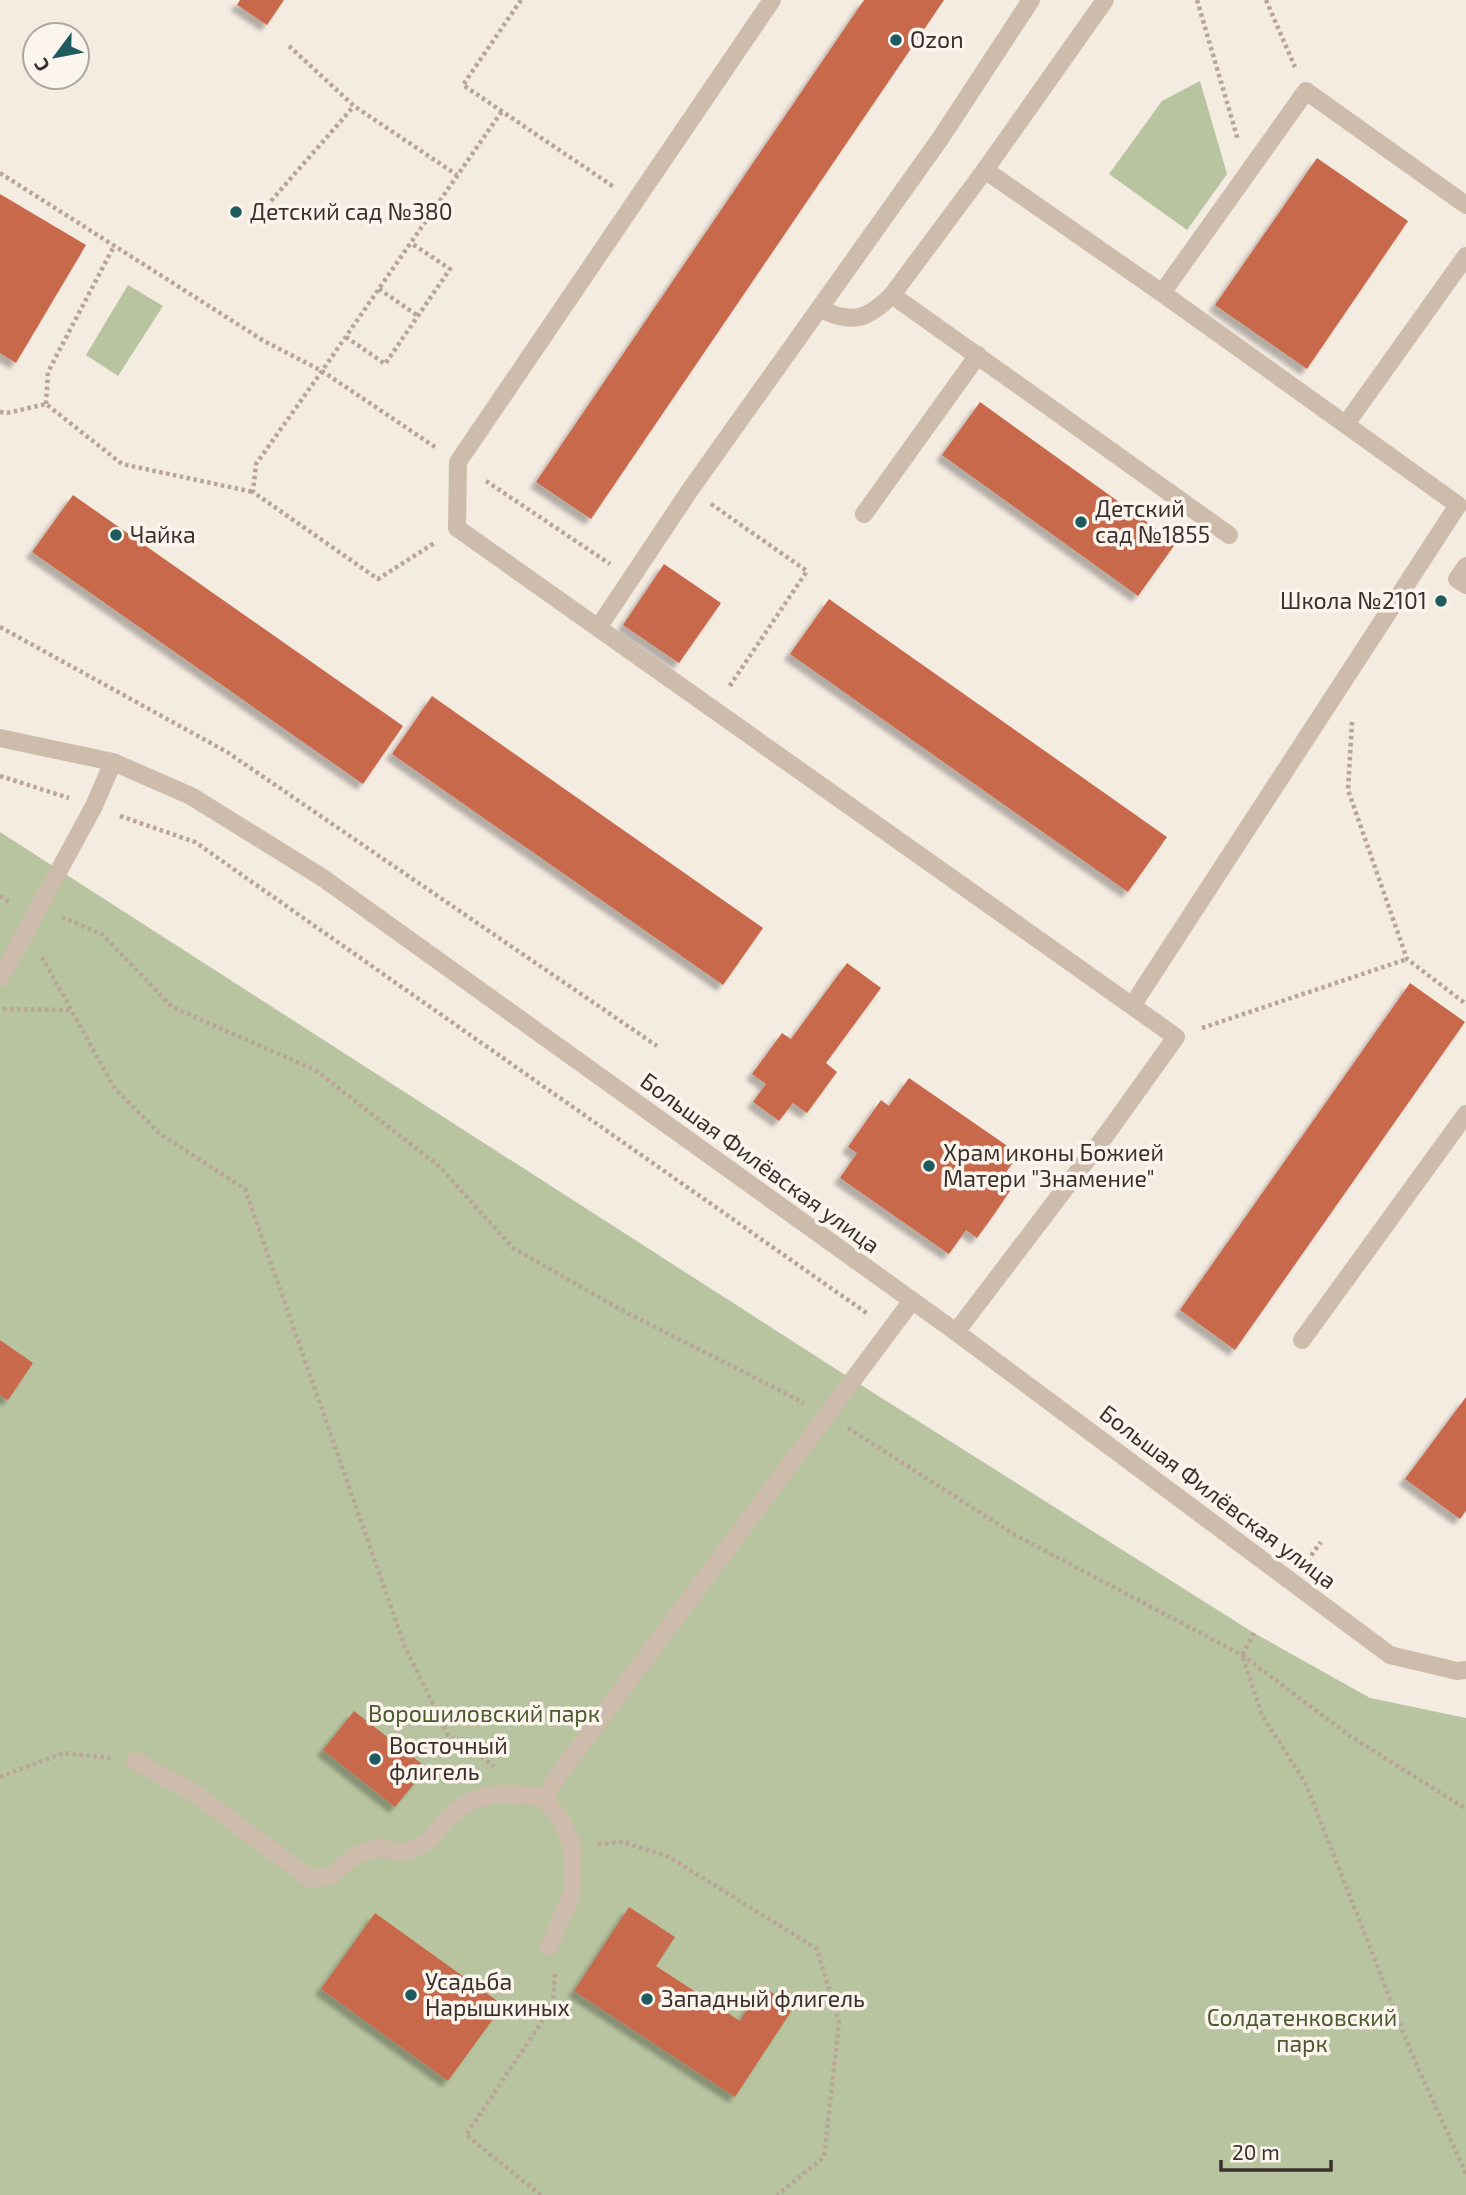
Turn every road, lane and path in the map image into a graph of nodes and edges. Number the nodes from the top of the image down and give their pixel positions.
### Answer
1 (521, 0) edge
2 (772, 0) edge
3 (1031, 0) edge
4 (1105, 0) edge
5 (1197, 0) edge
6 (1266, 0) edge
7 (289, 46) dead end
8 (1306, 91) junction
9 (354, 106) junction
10 (502, 111) junction
11 (985, 170) junction
12 (0, 173) edge
13 (1247, 173) junction
14 (457, 176) junction
15 (271, 201) dead end
16 (635, 201) junction
17 (1466, 205) edge
18 (411, 243) junction
19 (114, 246) junction
20 (1466, 256) edge
21 (379, 289) junction
22 (1162, 293) junction
23 (892, 295) junction
24 (821, 309) junction
25 (418, 316) junction
26 (346, 337) junction
27 (978, 355) junction
28 (322, 371) junction
29 (46, 404) junction
30 (0, 412) edge
31 (1346, 424) junction
32 (458, 462) junction
33 (690, 490) junction
34 (253, 492) junction
35 (864, 514) dead end
36 (457, 528) junction
37 (1229, 535) dead end
38 (1466, 566) edge
39 (631, 578) junction
40 (1466, 585) edge
41 (0, 627) edge
42 (598, 628) junction
43 (714, 710) junction
44 (1352, 720) dead end
45 (0, 738) edge
46 (113, 762) junction
47 (0, 776) edge
48 (94, 806) junction
49 (0, 895) edge
50 (40, 907) junction
51 (39, 951) dead end
52 (1407, 959) junction
53 (0, 979) edge
54 (1466, 1004) edge
55 (1132, 1006) junction
56 (0, 1009) edge
57 (72, 1010) junction
58 (1176, 1037) junction
59 (657, 1046) dead end
60 (1466, 1114) edge
61 (911, 1302) junction
62 (890, 1330) junction
63 (956, 1332) junction
64 (1301, 1340) dead end
65 (827, 1414) junction
66 (1321, 1542) dead end
67 (1302, 1567) dead end
68 (1254, 1633) dead end
69 (1242, 1655) junction
70 (1466, 1671) edge
71 (135, 1761) joint
72 (501, 1771) dead end
73 (0, 1777) edge
74 (544, 1799) junction
75 (1466, 1809) edge
76 (572, 1845) junction
77 (549, 1947) joint
78 (1466, 2174) edge
79 (541, 2195) edge
80 (777, 2195) edge

1 - 10 path
2 - 16 street
3 - 24 street
4 - 11 street
5 - 13 path
6 - 8 path
7 - 9 path
8 - 13 street
8 - 17 street
9 - 14 path
9 - 15 path
10 - 14 path
10 - 16 path
11 - 22 street
11 - 23 street
12 - 19 path
13 - 22 street
14 - 18 path
16 - 32 street
18 - 21 path
18 - 25 path
19 - 28 path
19 - 29 path
20 - 31 street
21 - 25 path
21 - 26 path
22 - 31 street
23 - 24 street
23 - 27 street
24 - 33 street
25 - 26 path
26 - 28 path
27 - 35 street
27 - 37 street
28 - 32 path
28 - 34 path
29 - 30 path
29 - 34 path
31 - 55 street
32 - 36 street
32 - 39 path
33 - 39 street
33 - 43 path
34 - 36 path
36 - 42 street
38 - 40 street
39 - 42 street
41 - 59 path
42 - 43 street
43 - 55 street
44 - 52 path
45 - 46 street, Большая Филёвская улица
46 - 48 street
46 - 61 street, Большая Филёвская улица
47 - 48 path
48 - 50 street
48 - 62 path
49 - 50 path
50 - 53 street
50 - 65 path
51 - 57 path
52 - 54 path
52 - 58 path
55 - 58 street
56 - 57 path
57 - 72 path
58 - 63 street
60 - 64 street
61 - 62 street
61 - 63 street, Большая Филёвская улица
62 - 65 street
63 - 70 street, Большая Филёвская улица
65 - 69 path
65 - 74 street
66 - 67 path
68 - 69 path
69 - 75 path
69 - 78 path
71 - 73 path
71 - 74 street
74 - 76 street
76 - 77 street
76 - 80 path
77 - 79 path

